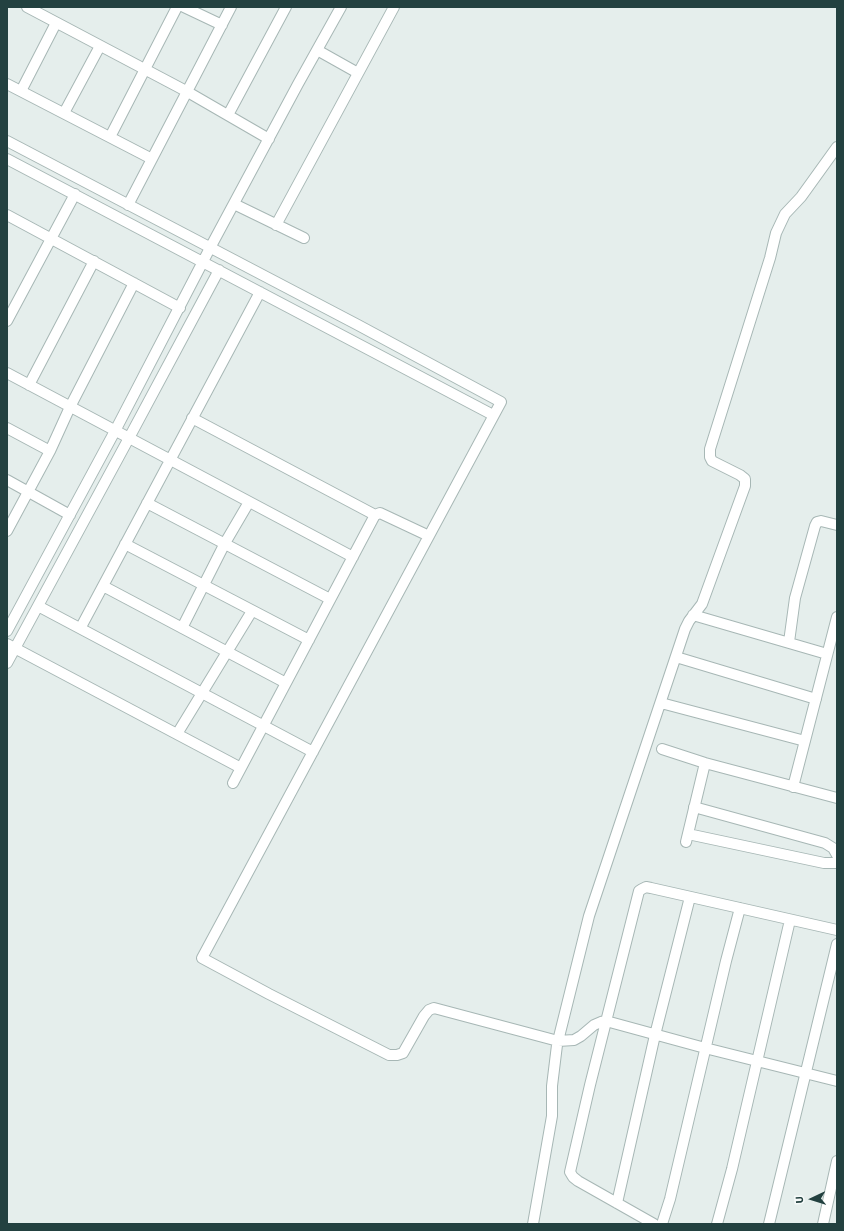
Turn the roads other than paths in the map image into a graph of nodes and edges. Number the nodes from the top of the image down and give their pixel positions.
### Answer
1 (26, 7) edge
2 (177, 7) edge
3 (184, 7) edge
4 (231, 7) edge
5 (286, 7) edge
6 (341, 7) edge
7 (394, 7) edge
8 (56, 23) junction
9 (222, 26) junction
10 (100, 46) junction
11 (317, 50) junction
12 (144, 70) junction
13 (358, 74) junction
14 (7, 84) edge
15 (21, 91) junction
16 (186, 91) junction
17 (64, 113) junction
18 (228, 115) junction
19 (110, 137) junction
20 (269, 139) junction
21 (7, 141) edge
22 (837, 147) edge
23 (7, 158) edge
24 (152, 159) junction
25 (75, 194) junction
26 (234, 204) junction
27 (128, 205) junction
28 (8, 217) edge
29 (276, 224) junction
30 (51, 238) junction
31 (304, 238) dead end
32 (210, 248) junction
33 (94, 262) junction
34 (204, 262) junction
35 (219, 270) junction
36 (134, 283) junction
37 (260, 292) junction
38 (180, 308) junction
39 (7, 321) edge
40 (7, 373) edge
41 (29, 385) junction
42 (70, 406) junction
43 (493, 415) junction
44 (192, 418) junction
45 (7, 428) edge
46 (115, 431) junction
47 (130, 438) junction
48 (50, 451) junction
49 (170, 460) junction
50 (7, 480) edge
51 (29, 491) junction
52 (147, 502) junction
53 (248, 502) junction
54 (70, 514) junction
55 (375, 516) junction
56 (837, 525) edge
57 (7, 531) edge
58 (429, 536) junction
59 (125, 544) junction
60 (225, 544) junction
61 (353, 557) junction
62 (204, 585) junction
63 (103, 586) junction
64 (330, 599) junction
65 (38, 606) junction
66 (252, 611) junction
67 (693, 615) junction
68 (837, 617) edge
69 (81, 627) junction
70 (182, 628) junction
71 (7, 631) edge
72 (309, 640) junction
73 (788, 642) junction
74 (11, 646) edge
75 (227, 652) junction
76 (827, 654) junction
77 (676, 657) junction
78 (7, 663) edge
79 (286, 683) junction
80 (202, 692) junction
81 (816, 699) junction
82 (661, 703) junction
83 (263, 725) junction
84 (177, 734) junction
85 (805, 741) junction
86 (662, 749) dead end
87 (313, 752) junction
88 (705, 763) junction
89 (241, 768) junction
90 (232, 783) dead end
91 (793, 787) junction
92 (837, 798) edge
93 (694, 807) junction
94 (837, 855) edge
95 (837, 863) edge
96 (690, 897) junction
97 (740, 908) junction
98 (790, 920) junction
99 (837, 930) edge
100 (837, 944) edge
101 (606, 1021) junction
102 (655, 1035) junction
103 (558, 1041) junction
104 (705, 1048) junction
105 (757, 1061) junction
106 (806, 1072) junction
107 (837, 1080) edge
108 (837, 1161) edge
109 (617, 1203) junction
110 (532, 1224) edge
111 (654, 1224) edge
112 (662, 1224) edge
113 (717, 1224) edge
114 (769, 1224) edge
115 (823, 1224) edge

1 - 8 street
2 - 12 street
3 - 9 street
4 - 9 street
5 - 18 street
6 - 11 street
7 - 13 street
8 - 10 street
8 - 15 street
9 - 16 street
10 - 12 street
10 - 17 street
11 - 13 street
11 - 20 street
12 - 16 street
12 - 19 street
13 - 29 street
14 - 15 street
15 - 17 street
16 - 18 street
16 - 24 street
17 - 19 street
18 - 20 street
19 - 24 street
20 - 26 street
21 - 27 street
22 - 67 street
23 - 25 street
24 - 27 street
25 - 30 street
25 - 34 street
26 - 29 street
26 - 32 street
27 - 32 street
28 - 30 street
29 - 31 street
30 - 33 street
30 - 39 street
32 - 34 street
32 - 43 street
33 - 36 street
33 - 41 street
34 - 35 street
34 - 38 street
35 - 37 street
35 - 47 street
36 - 38 street
36 - 42 street
37 - 43 street
37 - 44 street
38 - 46 street
40 - 41 street
41 - 42 street
42 - 46 street
42 - 48 street
43 - 58 street
44 - 49 street
44 - 55 street
45 - 48 street
46 - 47 street
46 - 54 street
47 - 49 street
47 - 65 street
48 - 51 street
49 - 52 street
49 - 53 street
50 - 51 street
51 - 54 street
51 - 57 street
52 - 59 street
52 - 60 street
53 - 60 street
53 - 61 street
54 - 71 street
55 - 58 street
55 - 61 street
56 - 73 street
58 - 87 street
59 - 62 street
59 - 63 street
60 - 62 street
60 - 64 street
61 - 64 street
62 - 66 street
62 - 70 street
63 - 69 street
63 - 70 street
64 - 72 street
65 - 69 street
65 - 74 street
66 - 72 street
66 - 75 street
67 - 73 street
67 - 77 street
68 - 76 street
69 - 80 street
70 - 75 street
72 - 79 street
73 - 76 street
74 - 78 street
74 - 84 street
75 - 79 street
75 - 80 street
76 - 81 street
77 - 81 street
77 - 82 street
79 - 83 street
80 - 83 street
80 - 84 street
81 - 85 street
82 - 85 street
82 - 103 street
83 - 87 street
83 - 89 street
84 - 89 street
85 - 91 street
86 - 88 street
87 - 103 street
88 - 91 street
88 - 93 street
89 - 90 street
91 - 92 street
93 - 94 street
93 - 95 street
96 - 97 street
96 - 101 street
96 - 102 street
97 - 98 street
97 - 104 street
98 - 99 street
98 - 105 street
100 - 106 street
101 - 102 street
101 - 103 street
101 - 109 street
102 - 104 street
102 - 109 street
103 - 110 street
104 - 105 street
104 - 112 street
105 - 106 street
105 - 113 street
106 - 107 street
106 - 114 street
108 - 115 street
109 - 111 street

